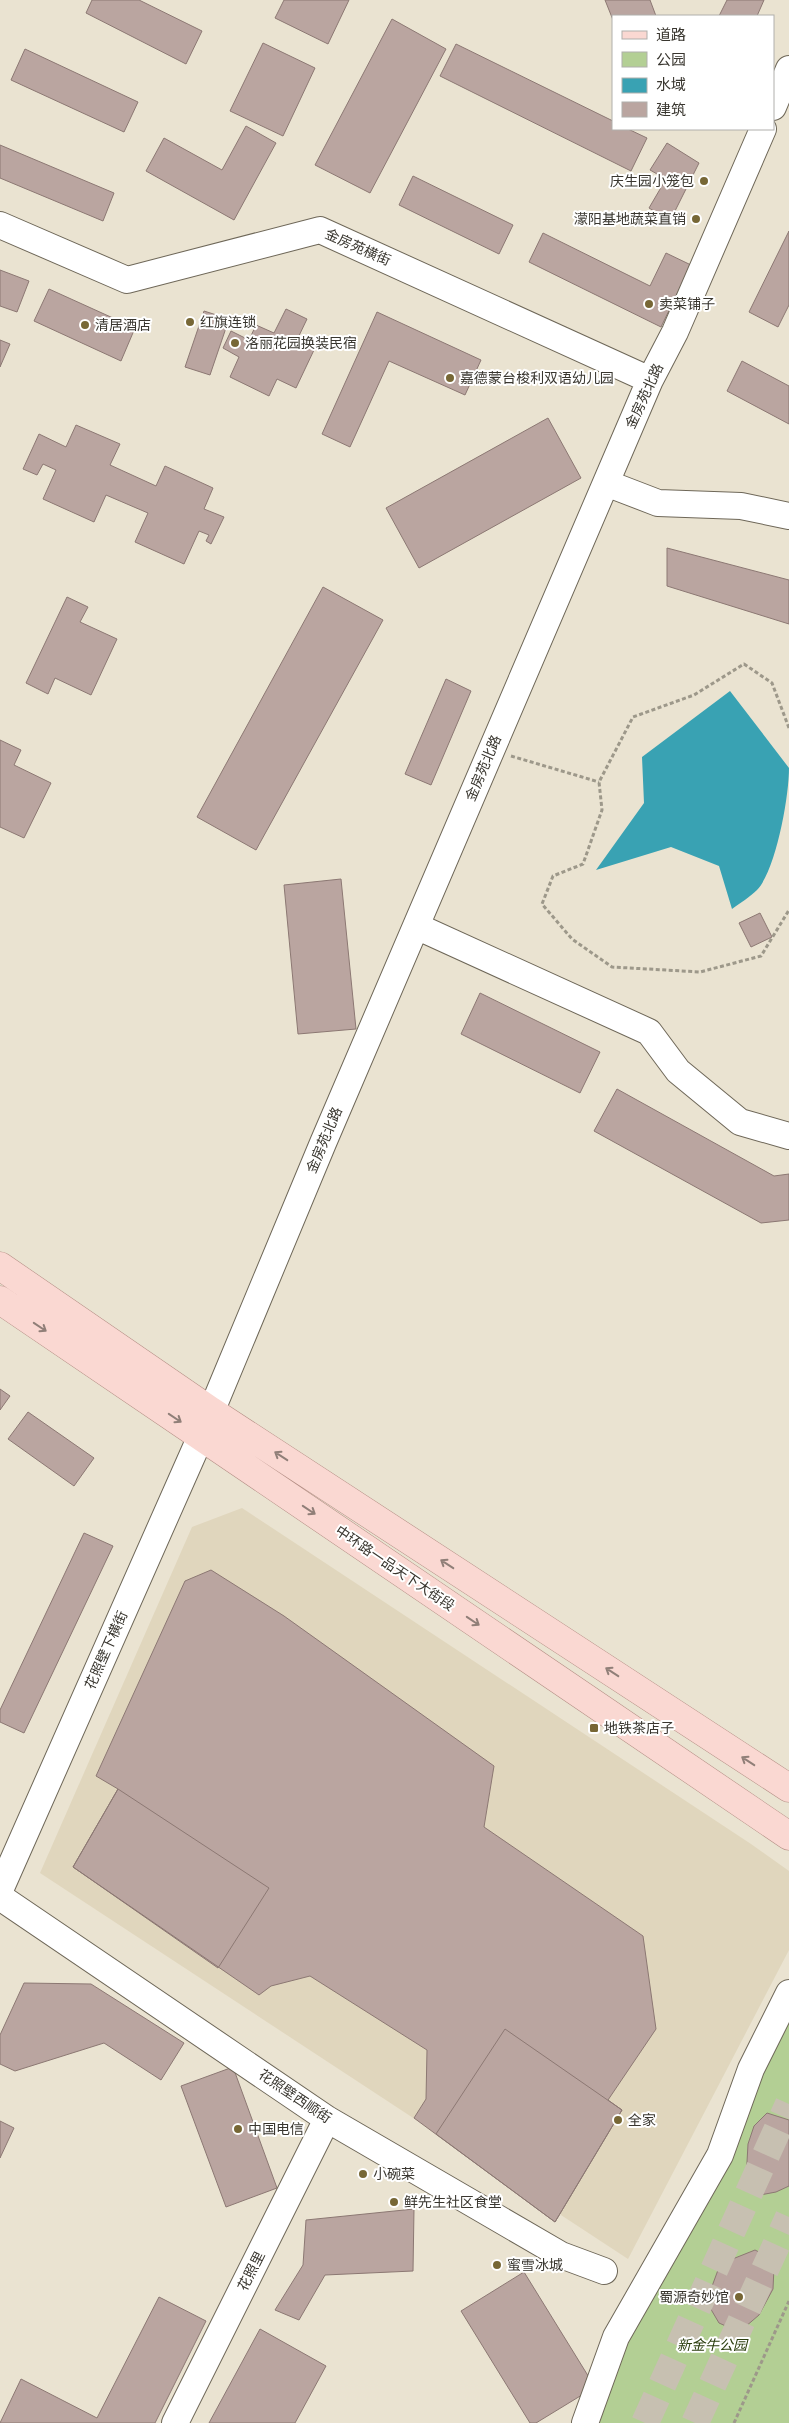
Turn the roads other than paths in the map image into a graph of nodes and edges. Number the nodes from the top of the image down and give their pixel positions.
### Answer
1 (789, 69) edge
2 (774, 105) edge
3 (763, 130) edge
4 (0, 225) edge
5 (650, 380) junction
6 (606, 483) junction
7 (789, 516) edge
8 (416, 926) junction
9 (789, 1136) edge
10 (0, 1266) edge
11 (0, 1300) edge
12 (212, 1411) junction
13 (201, 1436) junction
14 (789, 1788) edge
15 (789, 1836) edge
16 (0, 1890) edge
17 (0, 1897) edge
18 (789, 1993) edge
19 (327, 2119) junction
20 (604, 2271) dead end
21 (175, 2423) edge
22 (585, 2423) edge

1 - 2 street
3 - 5 street, 金房苑北路
4 - 5 street, 金房苑横街
5 - 6 street, 金房苑北路
6 - 7 street
6 - 8 street, 金房苑北路
8 - 9 street
8 - 12 street, 金房苑北路
10 - 12 main road
11 -> 13 main road, 中环路一品天下大街段
12 - 13 street, 花照壁下横街
14 -> 12 main road
13 -> 15 main road, 中环路一品天下大街段
13 - 16 street, 花照壁下横街
17 - 19 street, 花照壁西顺街
18 - 22 street
19 - 20 street, 花照壁西顺街
19 - 21 street, 花照里

